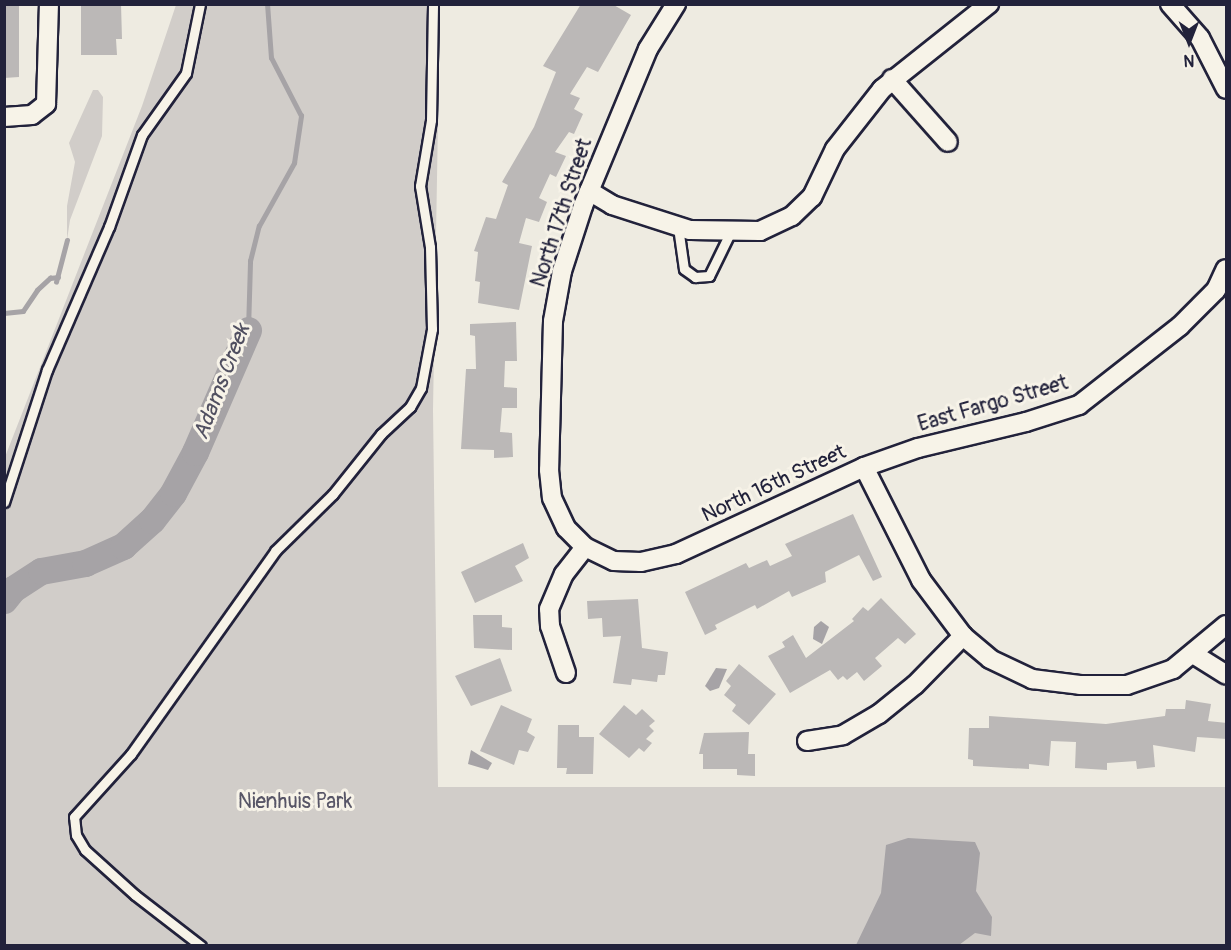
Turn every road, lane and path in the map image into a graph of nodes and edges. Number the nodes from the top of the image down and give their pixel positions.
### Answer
1 (49, 4) edge
2 (200, 4) edge
3 (433, 4) edge
4 (676, 4) edge
5 (989, 4) edge
6 (1170, 4) edge
7 (892, 79) junction
8 (1227, 89) edge
9 (4, 117) edge
10 (948, 142) dead end
11 (589, 191) junction
12 (678, 227) junction
13 (731, 231) junction
14 (1227, 269) edge
15 (864, 467) junction
16 (4, 502) edge
17 (585, 547) junction
18 (1227, 626) edge
19 (963, 636) junction
20 (1193, 654) junction
21 (566, 673) dead end
22 (1227, 675) edge
23 (807, 741) dead end
24 (201, 945) edge

1 - 9 street
2 - 16 lane
3 - 24 lane
4 - 11 street, North 17th Street
5 - 7 street
6 - 8 street
7 - 10 street
7 - 13 street
11 - 12 street
11 - 17 street, North 17th Street
12 - 13 street
12 - 13 lane
14 - 15 street, East Fargo Street
15 - 17 street, North 16th Street
15 - 19 street, North 16th Street
17 - 21 street
18 - 20 street, North 16th Street
19 - 20 street, North 16th Street
19 - 23 street
20 - 22 street

